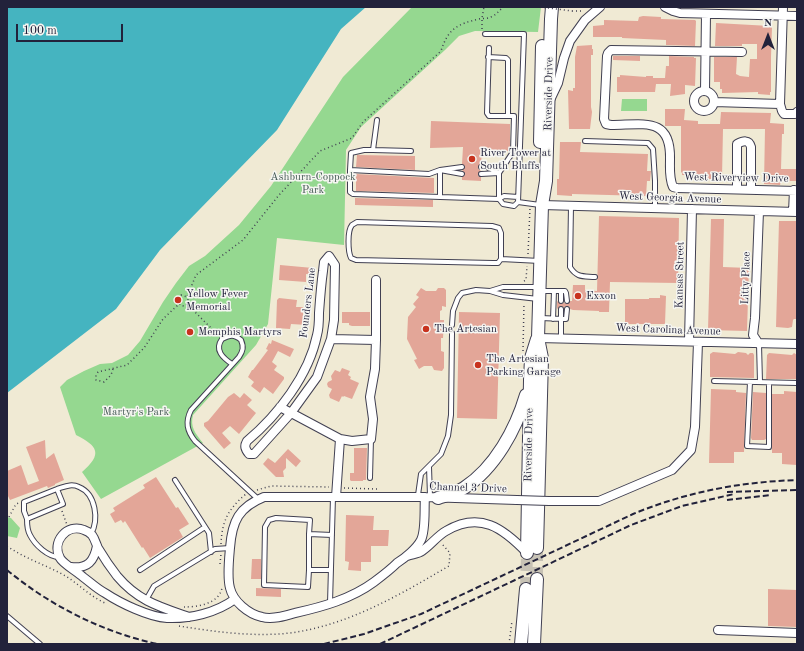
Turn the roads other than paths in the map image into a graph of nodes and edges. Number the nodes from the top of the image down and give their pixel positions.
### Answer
1 (544, 7) edge
2 (552, 7) edge
3 (600, 7) edge
4 (667, 7) edge
5 (783, 11) edge
6 (706, 14) junction
7 (797, 16) edge
8 (484, 34) road end
9 (489, 48) dead end
10 (705, 51) junction
11 (742, 52) dead end
12 (488, 57) junction
13 (704, 91) junction
14 (714, 102) junction
15 (549, 103) junction
16 (780, 104) junction
17 (797, 112) edge
18 (508, 116) junction
19 (377, 120) dead end
20 (585, 141) dead end
21 (373, 150) junction
22 (411, 151) dead end
23 (462, 167) dead end
24 (481, 167) dead end
25 (350, 170) junction
26 (440, 170) junction
27 (499, 173) junction
28 (462, 174) dead end
29 (481, 174) dead end
30 (736, 189) junction
31 (751, 189) junction
32 (796, 190) edge
33 (440, 197) junction
34 (518, 197) junction
35 (499, 199) junction
36 (518, 202) junction
37 (536, 204) junction
38 (571, 206) junction
39 (655, 208) junction
40 (692, 209) junction
41 (759, 211) junction
42 (795, 212) edge
43 (501, 259) junction
44 (540, 261) junction
45 (595, 277) dead end
46 (376, 280) dead end
47 (490, 291) junction
48 (554, 291) junction
49 (561, 291) junction
50 (539, 292) junction
51 (561, 301) dead end
52 (567, 301) dead end
53 (561, 309) dead end
54 (567, 309) dead end
55 (538, 318) junction
56 (553, 319) junction
57 (561, 319) junction
58 (452, 325) dead end
59 (452, 332) dead end
60 (538, 338) junction
61 (561, 338) junction
62 (331, 339) junction
63 (376, 340) junction
64 (693, 341) junction
65 (759, 344) junction
66 (797, 344) edge
67 (232, 364) junction
68 (530, 380) junction
69 (714, 381) dead end
70 (750, 382) junction
71 (760, 382) junction
72 (769, 383) junction
73 (797, 383) edge
74 (280, 407) junction
75 (291, 413) junction
76 (340, 439) junction
77 (371, 439) junction
78 (429, 467) junction
79 (370, 478) dead end
80 (175, 480) dead end
81 (57, 489) junction
82 (335, 497) junction
83 (425, 498) junction
84 (438, 498) junction
85 (258, 499) junction
86 (26, 519) junction
87 (205, 527) junction
88 (91, 534) junction
89 (310, 534) junction
90 (332, 535) junction
91 (97, 546) junction
92 (230, 548) junction
93 (532, 550) junction
94 (213, 551) junction
95 (406, 556) junction
96 (60, 558) junction
97 (71, 567) junction
98 (140, 570) dead end
99 (309, 570) junction
100 (331, 570) junction
101 (537, 580) tunnel mouth
102 (526, 589) tunnel mouth
103 (235, 599) junction
104 (146, 600) junction
105 (330, 603) junction
106 (7, 616) edge
107 (189, 617) junction
108 (718, 630) dead end
109 (797, 633) edge
110 (40, 644) edge
111 (521, 644) edge
112 (534, 644) edge

1 - 37 main road, Riverside Drive
2 - 15 main road, Riverside Drive
3 - 15 street
4 - 6 street
5 - 6 street
5 - 7 street
5 - 16 street
6 - 10 street
8 - 34 lane
9 - 12 lane
10 - 11 street
10 - 13 street
10 - 30 street, West Riverview Drive
12 - 18 lane
12 - 18 lane
13 - 14 street
13 - 14 street
14 - 16 street
15 - 37 main road, Riverside Drive
16 - 17 street
18 - 27 lane
19 - 21 lane
20 - 39 lane
21 - 22 lane
21 - 25 lane
23 - 26 lane
24 - 27 lane
25 - 26 lane
25 - 33 lane
26 - 28 lane
26 - 33 lane
27 - 29 lane
27 - 35 lane
30 - 31 street, West Riverview Drive
30 - 31 street
31 - 32 street, West Riverview Drive
32 - 42 street
33 - 35 lane
34 - 35 lane
34 - 36 lane
35 - 36 lane
36 - 37 lane
37 - 38 street, West Georgia Avenue
37 - 44 main road, Riverside Drive
38 - 39 street, West Georgia Avenue
38 - 45 lane
39 - 40 street, West Georgia Avenue
40 - 41 street, West Georgia Avenue
40 - 64 street, Kansas Street
41 - 42 street, West Georgia Avenue
41 - 65 street, Litty Place
43 - 43 lane
43 - 44 lane
44 - 50 main road, Riverside Drive
46 - 63 street
47 - 50 lane
47 - 50 lane
47 - 58 lane
48 - 49 lane
48 - 50 lane
48 - 56 lane
49 - 51 lane
49 - 52 lane
50 - 55 main road, Riverside Drive
53 - 57 lane
54 - 57 lane
55 - 56 lane
55 - 60 main road, Riverside Drive
56 - 57 lane
57 - 61 lane
59 - 78 lane
60 - 61 street, West Carolina Avenue
60 - 68 main road, Riverside Drive
60 - 93 main road, Riverside Drive
61 - 64 street, West Carolina Avenue
62 - 63 street
62 - 74 street, Founders Lane
62 - 75 street, Founders Lane
63 - 77 street
64 - 65 street, West Carolina Avenue
64 - 84 street, Channel 3 Drive, bridge
65 - 66 street, West Carolina Avenue
65 - 71 lane
67 - 67 lane
67 - 85 lane
68 - 84 main road
68 - 93 main road, Riverside Drive
69 - 70 lane
70 - 71 lane
70 - 72 lane
71 - 72 lane
72 - 73 lane
74 - 75 street
74 - 75 street, Founders Lane
75 - 76 street
76 - 77 street
76 - 82 street
77 - 79 lane
78 - 83 lane
78 - 83 lane
80 - 87 lane
81 - 86 lane
81 - 86 lane
81 - 88 lane
82 - 83 street, Channel 3 Drive
82 - 85 street, Channel 3 Drive
82 - 90 lane
83 - 84 street, Channel 3 Drive
83 - 95 street
85 - 92 street, Channel 3 Drive
86 - 96 lane
87 - 94 lane
87 - 98 lane
88 - 91 street
88 - 96 street
89 - 90 lane
89 - 99 lane
89 - 99 lane
90 - 100 lane
91 - 97 street
91 - 104 street
92 - 94 lane
92 - 103 street, Channel 3 Drive
93 - 95 street
94 - 104 lane
95 - 105 street
96 - 97 street
97 - 107 street
99 - 100 lane
100 - 105 lane
101 - 112 main road
102 - 111 main road
103 - 105 street
103 - 107 street
104 - 107 street
106 - 110 lane
108 - 109 street

